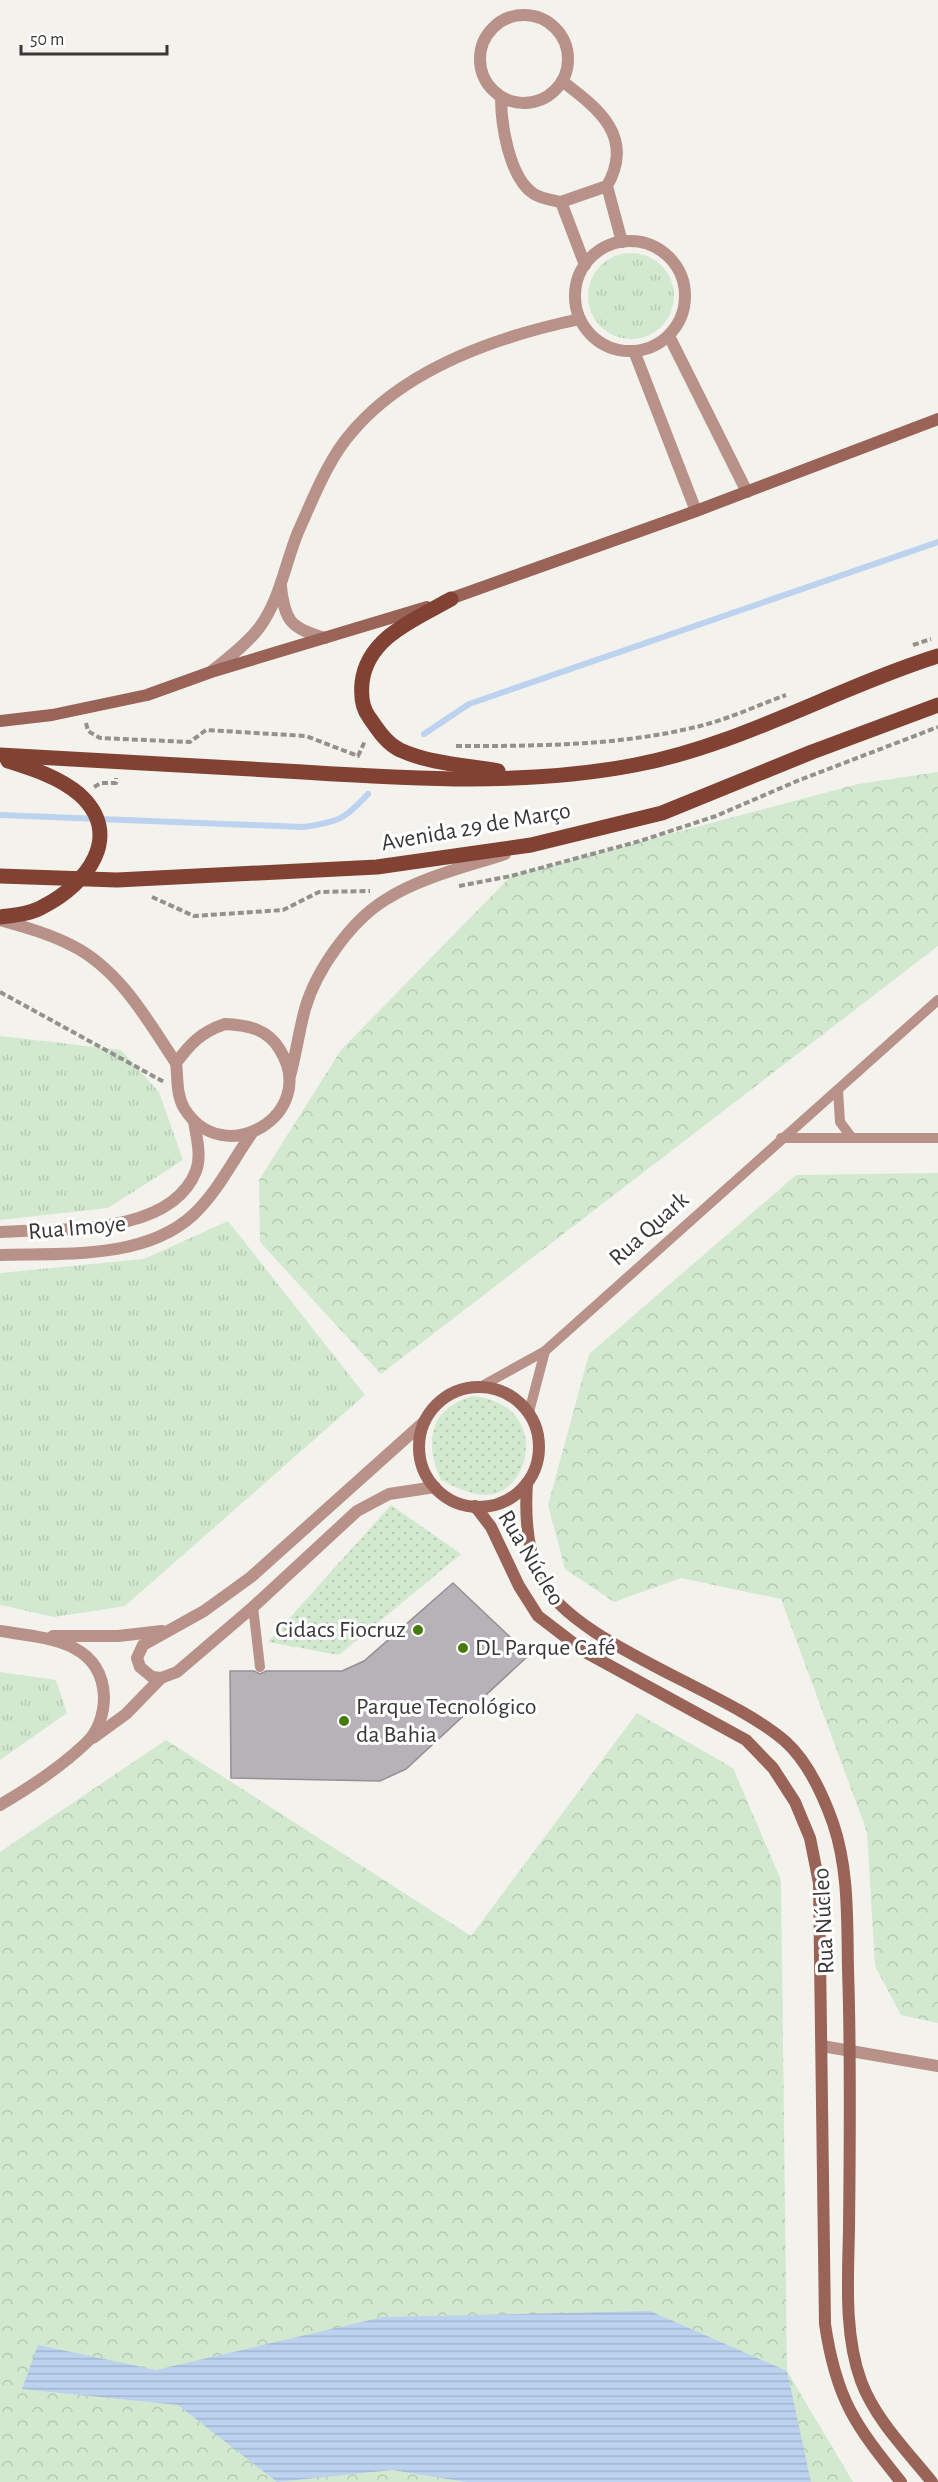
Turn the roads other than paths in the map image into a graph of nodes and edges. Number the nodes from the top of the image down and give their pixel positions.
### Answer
1 (562, 81) junction
2 (501, 97) junction
3 (607, 186) junction
4 (561, 201) junction
5 (622, 242) junction
6 (585, 265) junction
7 (580, 319) junction
8 (669, 336) junction
9 (634, 351) junction
10 (938, 418) edge
11 (747, 492) junction
12 (696, 511) junction
13 (281, 583) junction
14 (452, 599) junction
15 (325, 638) junction
16 (938, 656) edge
17 (211, 672) junction
18 (938, 705) edge
19 (0, 721) edge
20 (0, 756) edge
21 (530, 778) junction
22 (531, 845) junction
23 (0, 876) edge
24 (82, 879) junction
25 (0, 919) edge
26 (938, 1000) edge
27 (176, 1063) junction
28 (290, 1076) junction
29 (838, 1090) junction
30 (194, 1121) junction
31 (252, 1133) junction
32 (781, 1138) junction
33 (852, 1138) junction
34 (938, 1138) edge
35 (0, 1232) edge
36 (0, 1255) edge
37 (545, 1351) junction
38 (480, 1387) junction
39 (529, 1412) junction
40 (425, 1421) junction
41 (527, 1483) junction
42 (435, 1487) junction
43 (475, 1506) junction
44 (254, 1607) junction
45 (171, 1629) junction
46 (0, 1631) edge
47 (25, 1635) junction
48 (260, 1667) dead end
49 (161, 1678) junction
50 (87, 1742) junction
51 (0, 1805) edge
52 (822, 2046) junction
53 (850, 2051) junction
54 (938, 2066) edge
55 (901, 2482) edge
56 (932, 2482) edge

1 - 2 street
1 - 2 street
1 - 3 street
2 - 4 street
3 - 4 street
3 - 5 street
4 - 6 street
5 - 6 street
5 - 8 street
6 - 7 street
7 - 9 street
7 - 13 street
8 - 9 street
8 - 11 street
9 - 12 street
10 - 11 street
11 - 12 street
12 - 14 street
13 - 15 street
13 - 17 street
14 - 15 street
14 - 21 main road
15 - 17 street
16 - 21 main road, Avenida 29 de Março
17 - 19 street
18 - 22 main road, Avenida 29 de Março
20 - 21 main road, Avenida 29 de Março
20 - 24 main road
22 - 24 main road, Avenida 29 de Março
22 - 28 street
23 - 24 main road, Avenida 29 de Março
24 - 25 main road
25 - 27 street
26 - 29 lane, Rua Quark
27 - 28 street
27 - 30 street
28 - 31 street
29 - 32 lane, Rua Quark
29 - 33 lane
30 - 31 street
30 - 35 street, Rua Imoye
31 - 36 street, Rua Imoye
32 - 33 lane
32 - 37 lane, Rua Quark
33 - 34 lane
37 - 38 lane, Rua Quark
37 - 39 lane
38 - 39 street
38 - 40 street
39 - 41 street
40 - 42 street
40 - 45 street
41 - 43 street
41 - 53 street, Rua Núcleo
42 - 43 street
42 - 44 street
43 - 52 street, Rua Núcleo
44 - 48 lane
44 - 49 street
45 - 47 street
45 - 49 street
46 - 47 street
47 - 50 street
49 - 50 street
50 - 51 street
52 - 53 street
52 - 55 street, Rua Núcleo
53 - 54 street
53 - 56 street, Rua Núcleo

